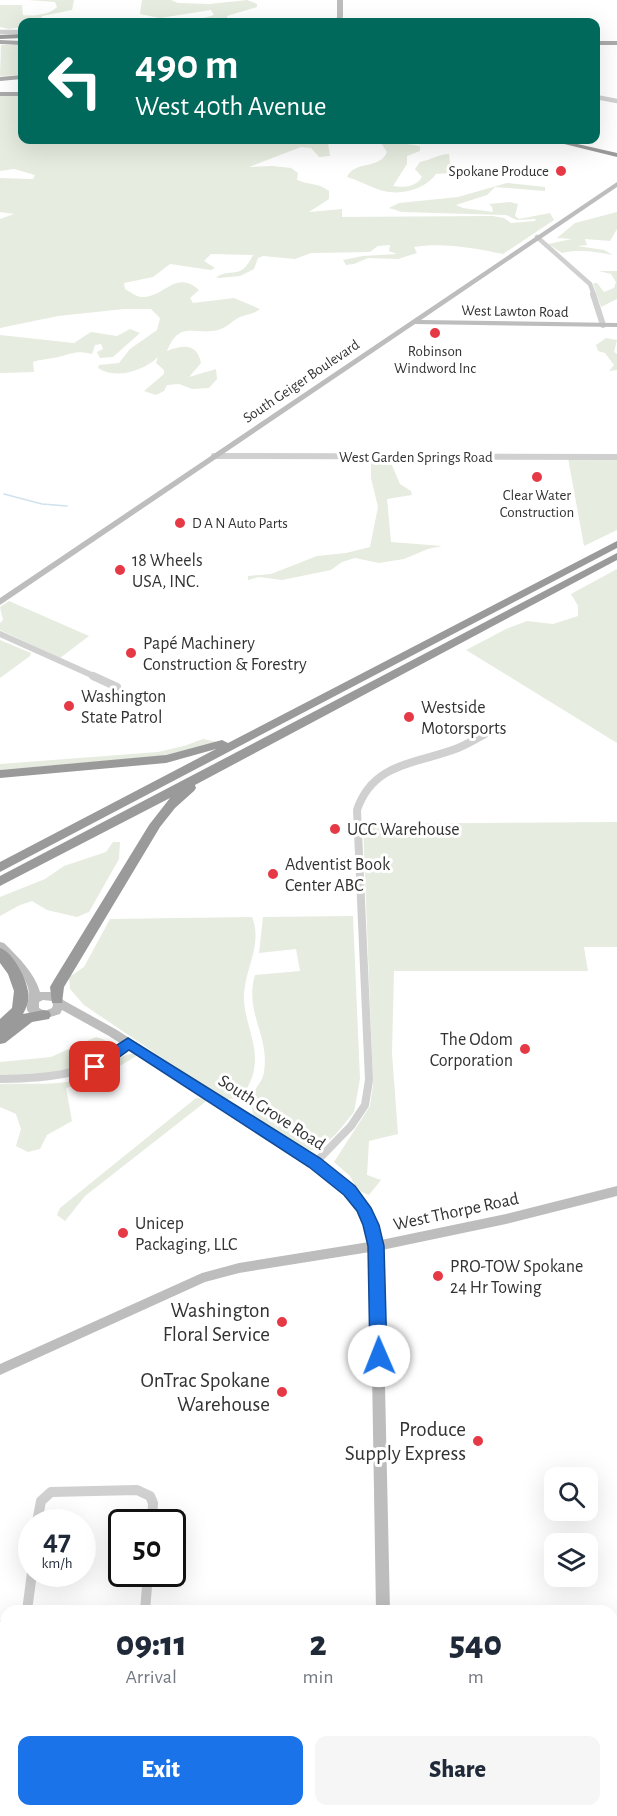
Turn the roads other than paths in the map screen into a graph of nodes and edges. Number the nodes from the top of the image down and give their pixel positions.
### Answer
1 (340, 0) edge
2 (339, 18) edge
3 (0, 38) edge
4 (18, 38) edge
5 (600, 42) edge
6 (617, 42) edge
7 (18, 80) edge
8 (0, 81) edge
9 (0, 94) edge
10 (18, 94) edge
11 (600, 98) edge
12 (617, 100) edge
13 (569, 144) edge
14 (591, 144) edge
15 (596, 144) edge
16 (617, 150) edge
17 (617, 155) edge
18 (617, 184) edge
19 (537, 237) junction
20 (412, 322) junction
21 (603, 325) junction
22 (617, 325) edge
23 (214, 456) junction
24 (617, 457) edge
25 (617, 544) edge
26 (617, 556) edge
27 (0, 602) edge
28 (0, 634) edge
29 (117, 687) dead end
30 (336, 692) junction
31 (499, 726) dead end
32 (226, 762) junction
33 (0, 774) edge
34 (0, 868) edge
35 (0, 882) edge
36 (0, 946) edge
37 (5, 954) edge
38 (55, 999) junction
39 (35, 1000) junction
40 (46, 1014) junction
41 (83, 1017) junction
42 (0, 1027) edge
43 (0, 1038) edge
44 (128, 1043) junction
45 (0, 1079) edge
46 (315, 1162) junction
47 (617, 1191) edge
48 (376, 1246) junction
49 (0, 1370) edge
50 (39, 1509) edge
51 (153, 1509) edge
52 (30, 1587) edge
53 (147, 1587) edge
54 (28, 1605) edge
55 (146, 1605) edge
56 (383, 1605) edge

1 - 2 street
3 - 4 highway
5 - 6 main road
7 - 8 main road
9 - 10 main road
11 - 12 street
13 - 17 highway
14 - 16 highway
15 - 16 highway
18 - 19 street, South Geiger Boulevard
19 - 20 street, South Geiger Boulevard
19 - 21 street
20 - 21 street, West Lawton Road
20 - 23 street, South Geiger Boulevard
21 - 22 street, West Lawton Road
23 - 24 street, West Garden Springs Road
23 - 27 street, South Geiger Boulevard
25 - 30 highway
26 - 32 highway
28 - 29 street
30 - 33 highway
30 - 34 highway
31 - 46 street
32 - 35 highway
32 - 38 highway
36 - 37 street, South Grove Road
37 - 38 street, South Grove Road
37 - 39 street, South Grove Road
37 - 42 highway
38 - 39 street
38 - 40 street
38 - 41 street, South Grove Road
39 - 40 street
40 - 41 street, South Grove Road
40 - 43 highway
41 - 44 street, South Grove Road
44 - 45 street
44 - 46 street, South Grove Road
46 - 48 street, South Grove Road
47 - 48 street, West Thorpe Road
48 - 49 street, West Thorpe Road
48 - 56 street, South Grove Road
50 - 51 street
52 - 54 street
53 - 55 street

